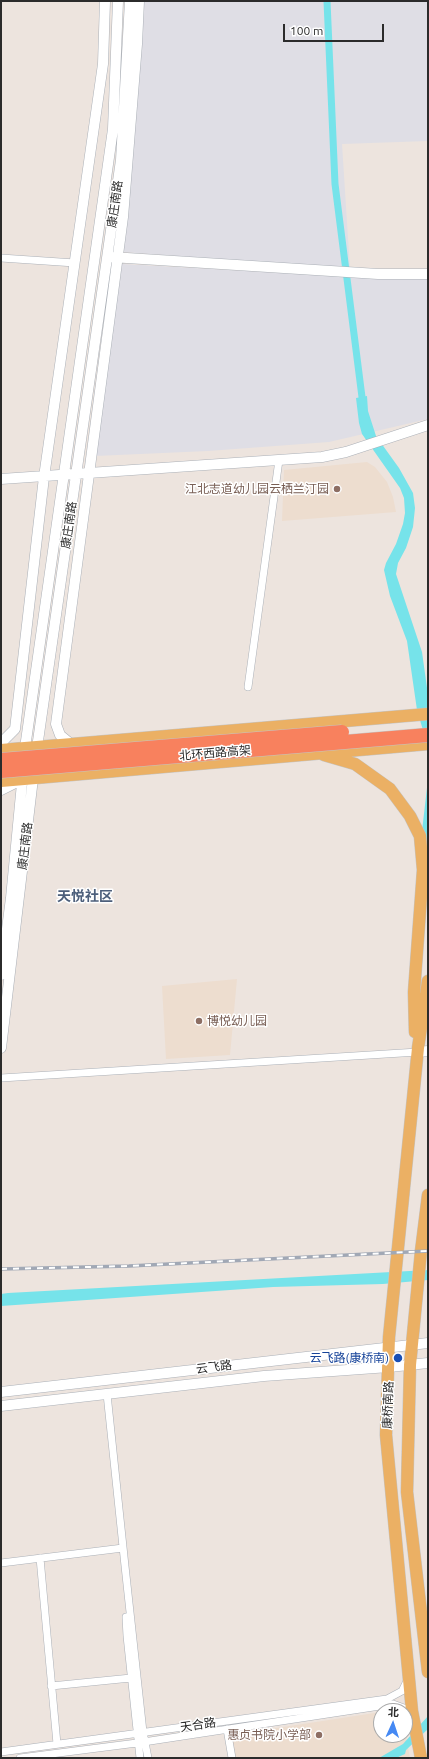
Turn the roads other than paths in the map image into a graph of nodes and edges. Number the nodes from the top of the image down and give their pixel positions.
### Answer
1 (105, 1) edge
2 (118, 1) edge
3 (130, 1) edge
4 (139, 1) edge
5 (113, 257) junction
6 (1, 258) edge
7 (74, 263) junction
8 (428, 274) edge
9 (428, 425) edge
10 (279, 460) junction
11 (77, 474) junction
12 (89, 474) junction
13 (64, 475) junction
14 (44, 477) junction
15 (1, 479) edge
16 (248, 687) dead end
17 (428, 714) edge
18 (428, 725) edge
19 (15, 730) junction
20 (428, 734) edge
21 (1, 740) edge
22 (71, 744) junction
23 (428, 744) edge
24 (31, 748) junction
25 (1, 750) edge
26 (317, 753) junction
27 (1, 760) edge
28 (1, 772) edge
29 (28, 779) junction
30 (1, 781) edge
31 (1, 790) edge
32 (1, 975) edge
33 (428, 981) edge
34 (1, 1048) edge
35 (421, 1050) edge
36 (1, 1078) edge
37 (428, 1195) edge
38 (428, 1342) edge
39 (412, 1344) junction
40 (389, 1347) junction
41 (428, 1363) edge
42 (410, 1365) junction
43 (389, 1367) junction
44 (1, 1392) edge
45 (107, 1394) junction
46 (1, 1406) edge
47 (123, 1548) junction
48 (40, 1558) junction
49 (1, 1563) edge
50 (124, 1566) junction
51 (428, 1672) edge
52 (408, 1677) junction
53 (131, 1678) junction
54 (51, 1686) junction
55 (411, 1703) edge
56 (373, 1707) edge
57 (413, 1716) edge
58 (228, 1729) junction
59 (140, 1733) junction
60 (145, 1742) junction
61 (137, 1743) junction
62 (57, 1744) junction
63 (1, 1752) edge
64 (20, 1758) edge
65 (140, 1758) edge
66 (148, 1758) edge
67 (232, 1758) edge
68 (421, 1758) edge

1 - 7 main road
2 - 13 main road, 康庄南路
3 - 5 main road, 康庄南路
4 - 5 main road
5 - 8 main road
5 - 11 main road, 康庄南路
5 - 12 main road
6 - 7 street
7 - 14 main road
9 - 10 main road
10 - 12 main road
10 - 16 street
11 - 12 main road
11 - 13 main road
11 - 24 main road, 康庄南路
12 - 22 main road
13 - 14 main road
13 - 24 main road, 康庄南路
14 - 15 main road
14 - 19 main road
17 - 22 main road
18 - 27 highway, 北环西路高架, bridge
19 - 21 main road
19 - 24 main road
20 - 28 highway, 北环西路高架, bridge
22 - 24 main road
23 - 26 main road
24 - 25 main road
24 - 29 main road, 康庄南路
26 - 29 main road
26 - 35 main road
29 - 30 main road
29 - 31 main road
29 - 32 main road, 康庄南路
29 - 34 main road, 康庄南路
33 - 35 main road, 康桥南路
35 - 36 street
35 - 40 main road, 康桥南路
37 - 39 main road, 康桥南路
38 - 39 main road, 云飞路
39 - 40 main road, 云飞路
39 - 42 main road, 康桥南路
40 - 43 main road, 康桥南路
40 - 44 main road, 云飞路
41 - 42 main road, 云飞路
42 - 43 main road, 云飞路
42 - 51 main road, 康桥南路
43 - 45 main road, 云飞路
43 - 52 main road, 康桥南路
45 - 46 main road, 云飞路
45 - 47 street
47 - 48 street
47 - 50 street
48 - 49 street
48 - 54 street
50 - 53 street
50 - 59 street
52 - 55 main road, 康桥南路
52 - 59 street, 天合路
53 - 54 street
53 - 59 street
54 - 62 street
56 - 58 street, 天合路
57 - 68 main road, 康桥南路
58 - 60 street, 天合路
58 - 67 street
59 - 60 street
59 - 61 street
59 - 62 street, 天合路
60 - 61 street, 天合路
60 - 66 street
61 - 64 street, 天合路
61 - 65 street
62 - 63 street, 天合路

